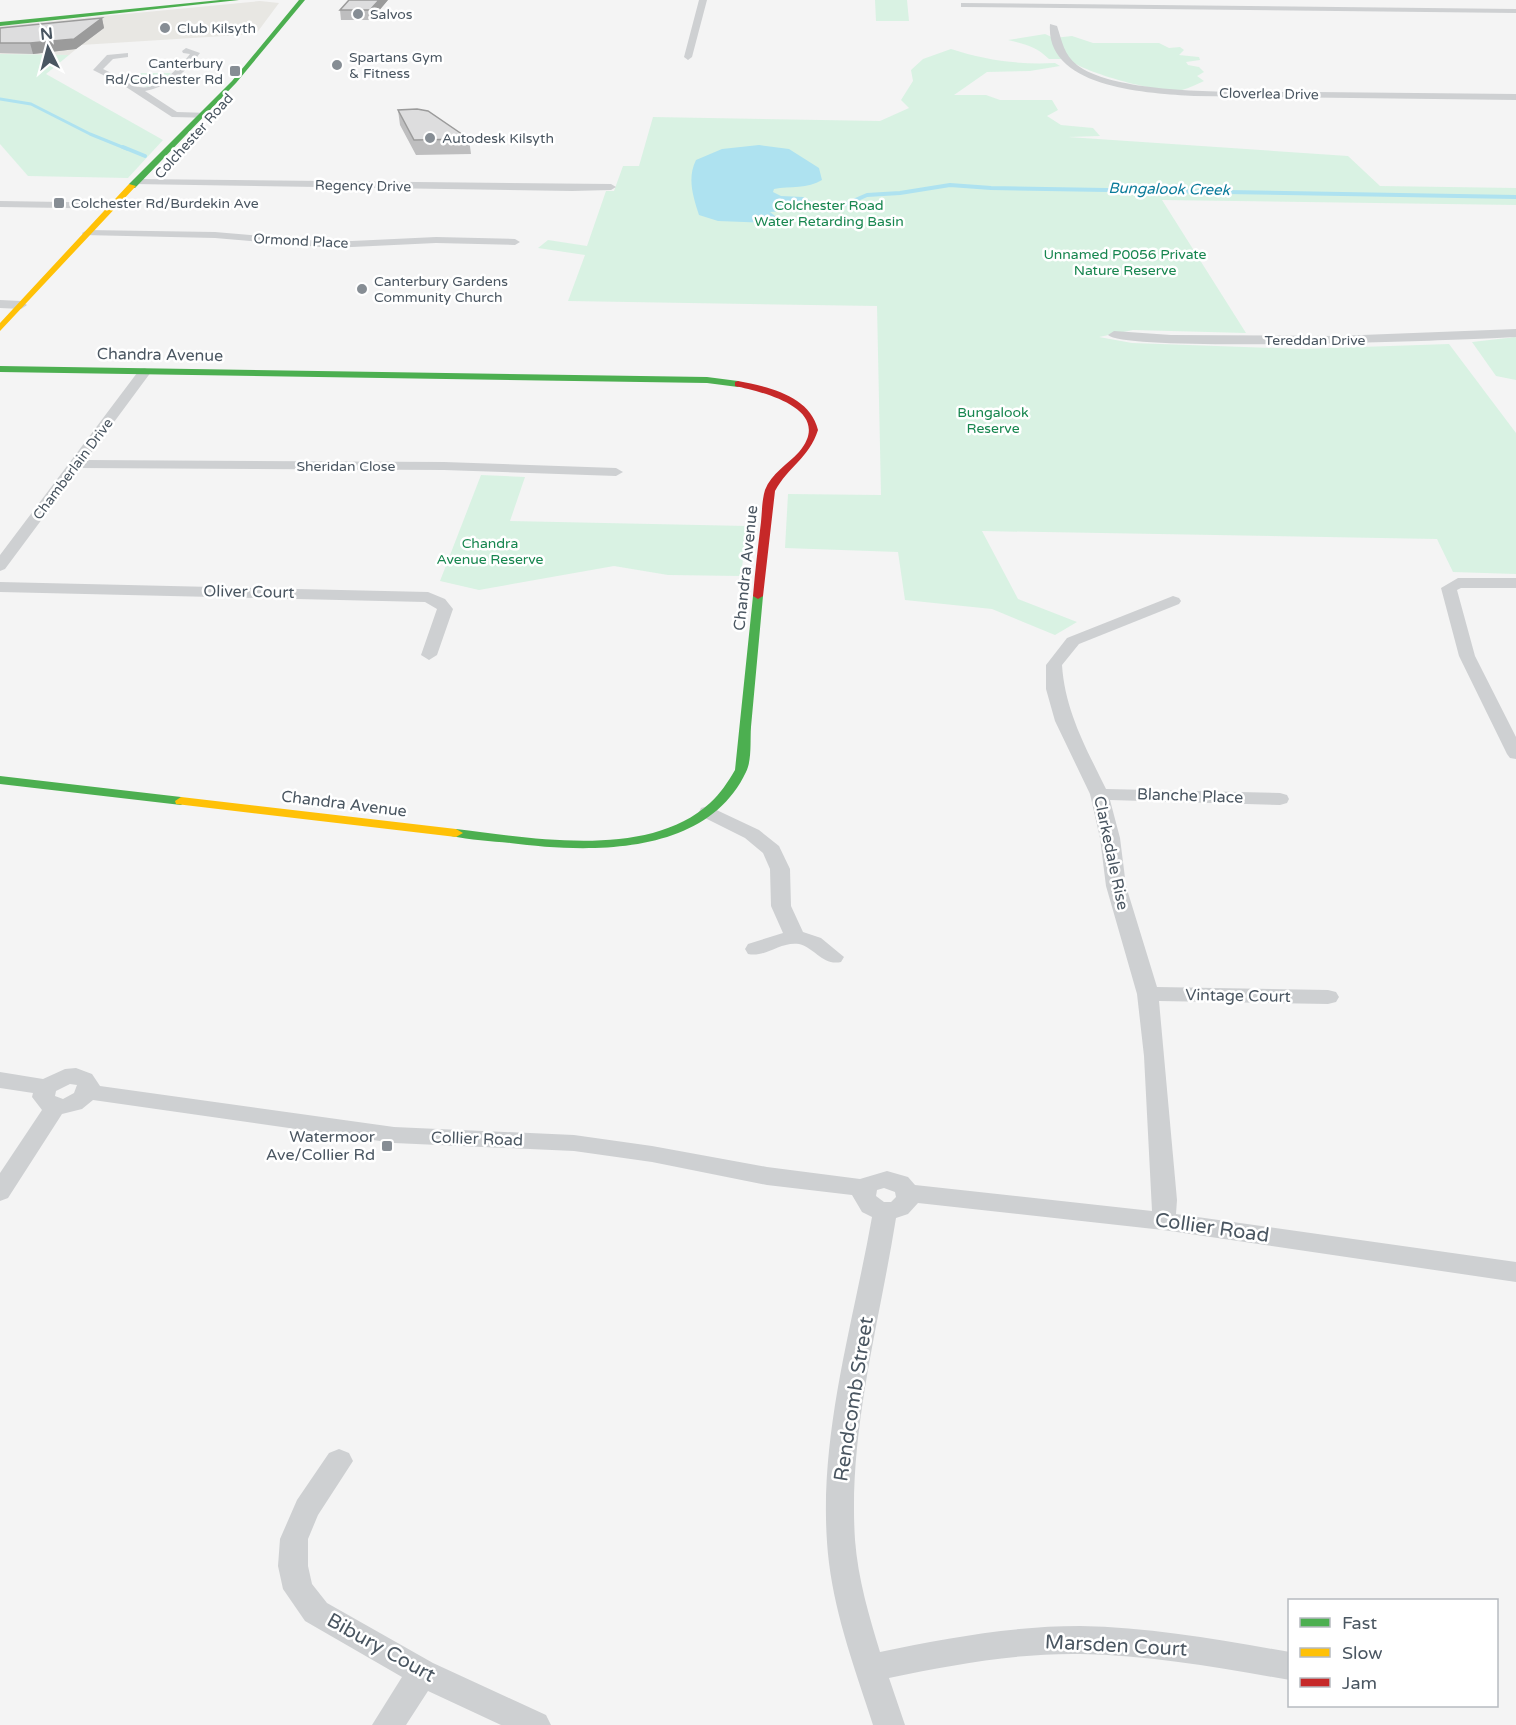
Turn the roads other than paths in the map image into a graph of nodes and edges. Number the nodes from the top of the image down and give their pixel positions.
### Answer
1 (193, 0) edge
2 (236, 0) edge
3 (284, 0) edge
4 (317, 0) edge
5 (703, 0) edge
6 (300, 3) edge
7 (964, 6) dead end
8 (126, 9) junction
9 (1516, 11) edge
10 (0, 22) edge
11 (1053, 26) dead end
12 (191, 52) dead end
13 (125, 55) dead end
14 (688, 57) dead end
15 (137, 90) junction
16 (1516, 97) edge
17 (205, 116) junction
18 (137, 182) junction
19 (152, 183) junction
20 (611, 186) dead end
21 (0, 204) edge
22 (112, 206) junction
23 (128, 206) junction
24 (94, 233) junction
25 (515, 242) dead end
26 (0, 304) edge
27 (21, 305) junction
28 (0, 328) edge
29 (1516, 333) edge
30 (1114, 335) dead end
31 (0, 369) edge
32 (146, 372) junction
33 (77, 464) junction
34 (620, 471) dead end
35 (0, 566) edge
36 (1516, 583) edge
37 (0, 587) edge
38 (1173, 601) dead end
39 (429, 655) dead end
40 (1510, 732) edge
41 (1516, 754) edge
42 (0, 780) edge
43 (23, 783) junction
44 (0, 784) edge
45 (1099, 794) junction
46 (1280, 799) dead end
47 (708, 812) junction
48 (795, 936) junction
49 (754, 949) dead end
50 (834, 957) dead end
51 (1148, 994) junction
52 (1328, 997) dead end
53 (0, 1080) edge
54 (51, 1097) junction
55 (865, 1188) junction
56 (0, 1192) edge
57 (908, 1193) junction
58 (885, 1211) junction
59 (1163, 1221) junction
60 (1516, 1272) edge
61 (339, 1461) dead end
62 (1288, 1666) edge
63 (871, 1668) junction
64 (422, 1673) junction
65 (388, 1725) edge
66 (535, 1725) edge
67 (889, 1725) edge

1 - 8 main road
2 - 8 main road
3 - 6 main road
4 - 17 main road, Colchester Road
5 - 14 street
6 - 17 main road, Colchester Road
7 - 9 street
8 - 10 main road
11 - 16 street, Cloverlea Drive
12 - 15 street
13 - 15 street
15 - 17 street
17 - 18 main road, Colchester Road
17 - 19 main road, Colchester Road
18 - 19 street, Regency Drive
18 - 22 main road, Colchester Road
19 - 20 street, Regency Drive
19 - 23 main road, Colchester Road
21 - 22 street
22 - 23 street
22 - 24 main road, Colchester Road
23 - 24 main road, Colchester Road
24 - 25 street, Ormond Place
24 - 27 main road, Colchester Road
26 - 27 street
27 - 28 main road, Colchester Road
29 - 30 street, Tereddan Drive
31 - 32 main road, Chandra Avenue
32 - 33 street, Chamberlain Drive
32 - 47 main road, Chandra Avenue
33 - 34 street, Sheridan Close
33 - 35 street, Chamberlain Drive
36 - 40 street
37 - 39 street, Oliver Court
38 - 45 street, Clarkedale Rise
40 - 41 street
42 - 43 main road, Chandra Avenue
43 - 44 main road, Chandra Avenue
43 - 47 main road, Chandra Avenue
45 - 46 street, Blanche Place
45 - 51 street, Clarkedale Rise
47 - 48 street
48 - 49 street
48 - 50 street
51 - 52 street, Vintage Court
51 - 59 street, Clarkedale Rise
53 - 54 street
54 - 55 street, Collier Road
54 - 56 street
55 - 57 street
55 - 58 street
57 - 58 street
57 - 59 street, Collier Road
58 - 63 street, Rendcomb Street
59 - 60 street, Collier Road
61 - 64 street, Bibury Court
62 - 63 street, Marsden Court
63 - 67 street, Rendcomb Street
64 - 65 street
64 - 66 street, Bibury Court

